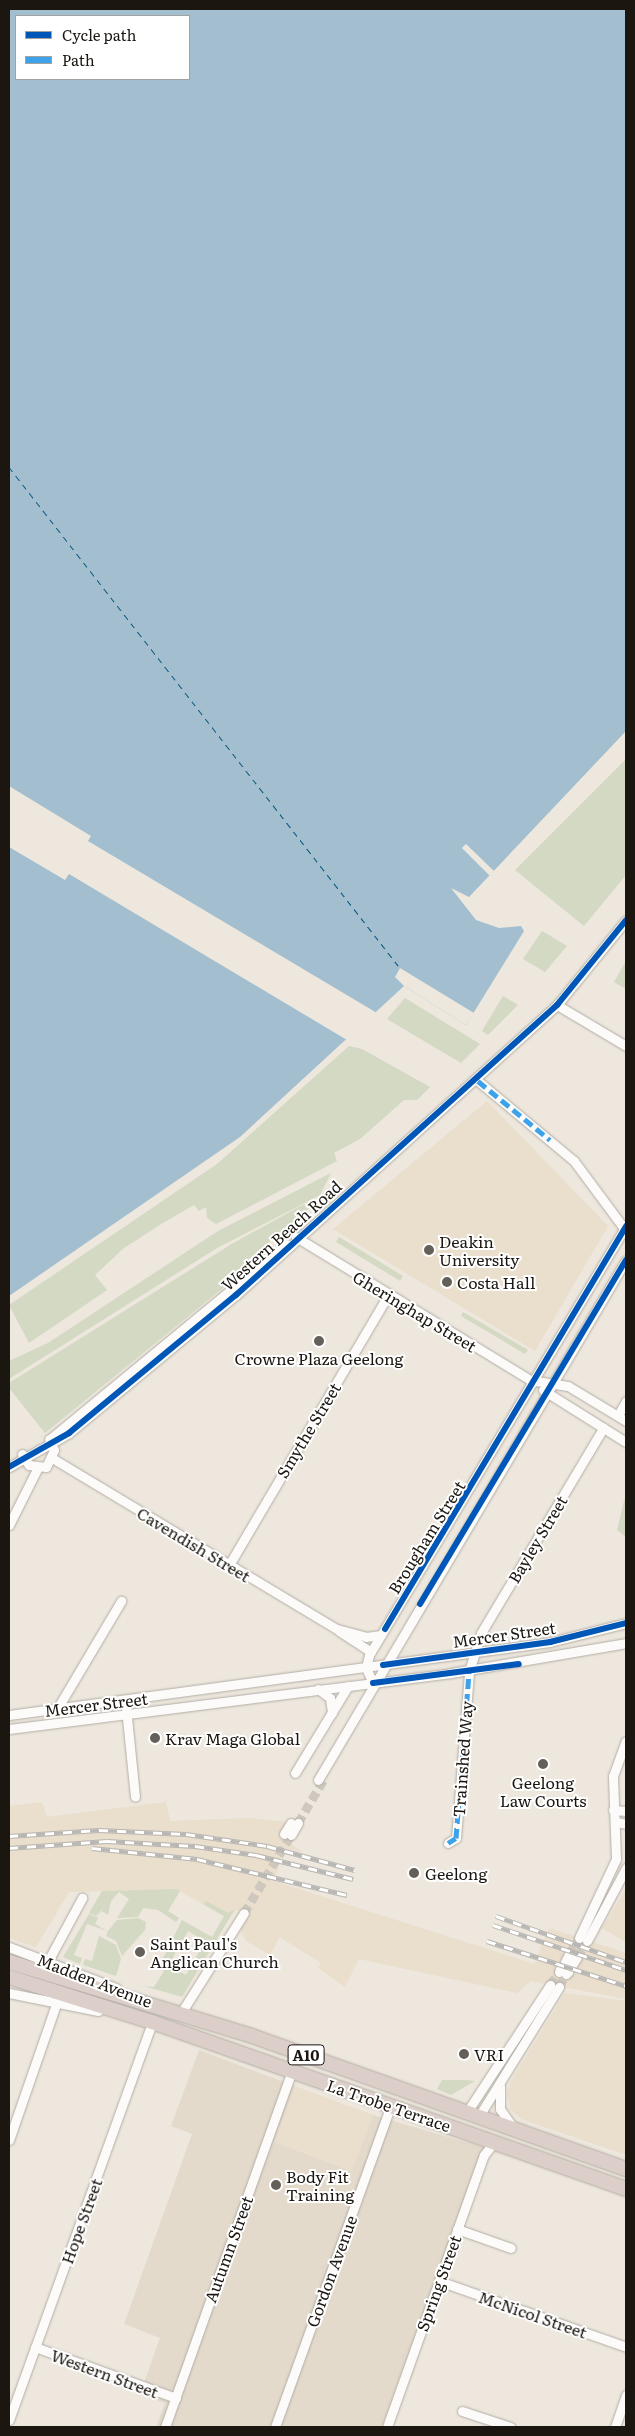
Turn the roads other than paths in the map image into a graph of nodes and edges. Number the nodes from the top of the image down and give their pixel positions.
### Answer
1 (626, 920) edge
2 (558, 1005) junction
3 (626, 1046) edge
4 (478, 1081) junction
5 (626, 1228) edge
6 (296, 1237) junction
7 (626, 1260) edge
8 (388, 1295) junction
9 (552, 1382) junction
10 (536, 1383) junction
11 (546, 1392) junction
12 (626, 1401) edge
13 (618, 1415) junction
14 (626, 1420) edge
15 (603, 1428) junction
16 (50, 1442) junction
17 (626, 1442) edge
18 (24, 1456) junction
19 (52, 1458) junction
20 (9, 1460) edge
21 (9, 1467) edge
22 (37, 1469) junction
23 (9, 1525) edge
24 (229, 1565) junction
25 (121, 1601) dead end
26 (626, 1623) edge
27 (337, 1628) junction
28 (381, 1636) junction
29 (624, 1645) edge
30 (517, 1646) junction
31 (371, 1652) junction
32 (478, 1652) junction
33 (519, 1664) junction
34 (383, 1665) junction
35 (366, 1668) junction
36 (469, 1671) junction
37 (372, 1683) junction
38 (348, 1686) junction
39 (318, 1689) junction
40 (126, 1701) junction
41 (57, 1709) junction
42 (127, 1713) junction
43 (9, 1715) edge
44 (331, 1716) junction
45 (9, 1728) edge
46 (626, 1741) edge
47 (295, 1773) dead end
48 (321, 1780) tunnel mouth
49 (135, 1797) dead end
50 (613, 1810) junction
51 (626, 1811) edge
52 (616, 1822) junction
53 (295, 1823) tunnel mouth
54 (626, 1824) edge
55 (288, 1835) tunnel mouth
56 (448, 1843) dead end
57 (626, 1868) edge
58 (82, 1898) dead end
59 (605, 1905) junction
60 (241, 1912) tunnel mouth
61 (587, 1941) tunnel mouth
62 (9, 1947) edge
63 (48, 1961) junction
64 (9, 1962) edge
65 (9, 1977) edge
66 (9, 1993) edge
67 (544, 1995) junction
68 (56, 2004) junction
69 (181, 2013) junction
70 (136, 2017) junction
71 (152, 2022) junction
72 (521, 2046) junction
73 (292, 2070) junction
74 (503, 2076) junction
75 (398, 2088) junction
76 (391, 2105) junction
77 (473, 2114) junction
78 (516, 2129) junction
79 (467, 2132) junction
80 (9, 2140) edge
81 (494, 2142) junction
82 (626, 2169) edge
83 (626, 2189) edge
84 (457, 2229) junction
85 (511, 2248) dead end
86 (439, 2281) junction
87 (626, 2347) edge
88 (35, 2348) junction
89 (626, 2395) edge
90 (176, 2398) junction
91 (462, 2411) dead end
92 (9, 2420) edge
93 (165, 2427) edge
94 (275, 2427) edge
95 (387, 2427) edge
96 (510, 2427) edge
97 (614, 2427) edge

1 - 2 street, Western Beach Road
2 - 3 street
2 - 4 street, Western Beach Road
4 - 5 street
4 - 6 street, Western Beach Road
5 - 10 street, Brougham Street
6 - 8 street, Gheringhap Street
6 - 16 street, Western Beach Road
7 - 9 street, Brougham Street
8 - 10 street, Gheringhap Street
8 - 24 street, Smythe Street
9 - 10 street
9 - 11 street, Brougham Street
9 - 13 street
10 - 11 street, Gheringhap Street
10 - 28 street, Brougham Street
11 - 15 street, Gheringhap Street
11 - 34 street, Brougham Street
12 - 13 street
13 - 14 street
15 - 17 street, Gheringhap Street
15 - 32 street, Bayley Street
16 - 18 street, Western Beach Road
16 - 19 street
18 - 20 street, Western Beach Road
18 - 21 street, Western Beach Road
18 - 22 street
19 - 22 street
19 - 24 street, Cavendish Street
22 - 23 street
24 - 27 street, Cavendish Street
25 - 41 street
26 - 30 street, Mercer Street
27 - 28 street, Cavendish Street
27 - 31 street, Cavendish Street
28 - 31 street, Brougham Street
29 - 33 street, Mercer Street
30 - 32 street, Mercer Street
30 - 33 street
31 - 35 street, Brougham Street
32 - 34 street, Mercer Street
32 - 36 street, Bayley Street
33 - 36 street, Mercer Street
34 - 35 street, Mercer Street
34 - 37 street, Brougham Street
35 - 37 street
35 - 40 street, Mercer Street
36 - 37 street, Mercer Street
36 - 56 street, Trainshed Way
37 - 38 street, Mercer Street
37 - 48 street, Brougham Street
38 - 39 street, Mercer Street
38 - 44 street
39 - 42 street, Mercer Street
39 - 44 street
40 - 41 street, Mercer Street
40 - 42 street
41 - 43 street, Mercer Street
42 - 45 street, Mercer Street
42 - 49 street
44 - 47 street
46 - 50 street
50 - 51 street
50 - 52 street
52 - 54 street
52 - 59 street
53 - 55 street
57 - 59 street
58 - 63 street
59 - 61 street
60 - 69 street
62 - 63 street, Madden Avenue
63 - 69 street, Madden Avenue
64 - 69 highway, La Trobe Terrace / A10
65 - 70 highway, La Trobe Terrace / A10
66 - 68 street, Madden Avenue
67 - 72 street
67 - 72 street
67 - 77 street
68 - 70 street, Madden Avenue
68 - 80 street
69 - 75 highway, La Trobe Terrace / A10
70 - 71 highway, La Trobe Terrace / A10
71 - 73 highway, La Trobe Terrace / A10
71 - 88 street, Hope Street
72 - 74 street
73 - 76 highway, La Trobe Terrace / A10
73 - 90 street, Autumn Street
74 - 77 street
74 - 78 street
75 - 76 highway, Gordon Avenue
75 - 77 highway, La Trobe Terrace / A10
76 - 79 highway, La Trobe Terrace / A10
76 - 94 street, Gordon Avenue
77 - 78 highway, La Trobe Terrace / A10
77 - 79 highway
78 - 82 highway, La Trobe Terrace / A10
79 - 81 highway, La Trobe Terrace / A10
81 - 83 highway, La Trobe Terrace / A10
81 - 84 street, Spring Street
84 - 85 street
84 - 86 street, Spring Street
86 - 87 street, McNicol Street
86 - 95 street, Spring Street
88 - 90 street, Western Street
88 - 92 street, Hope Street
89 - 97 street
90 - 93 street, Autumn Street
91 - 96 street

